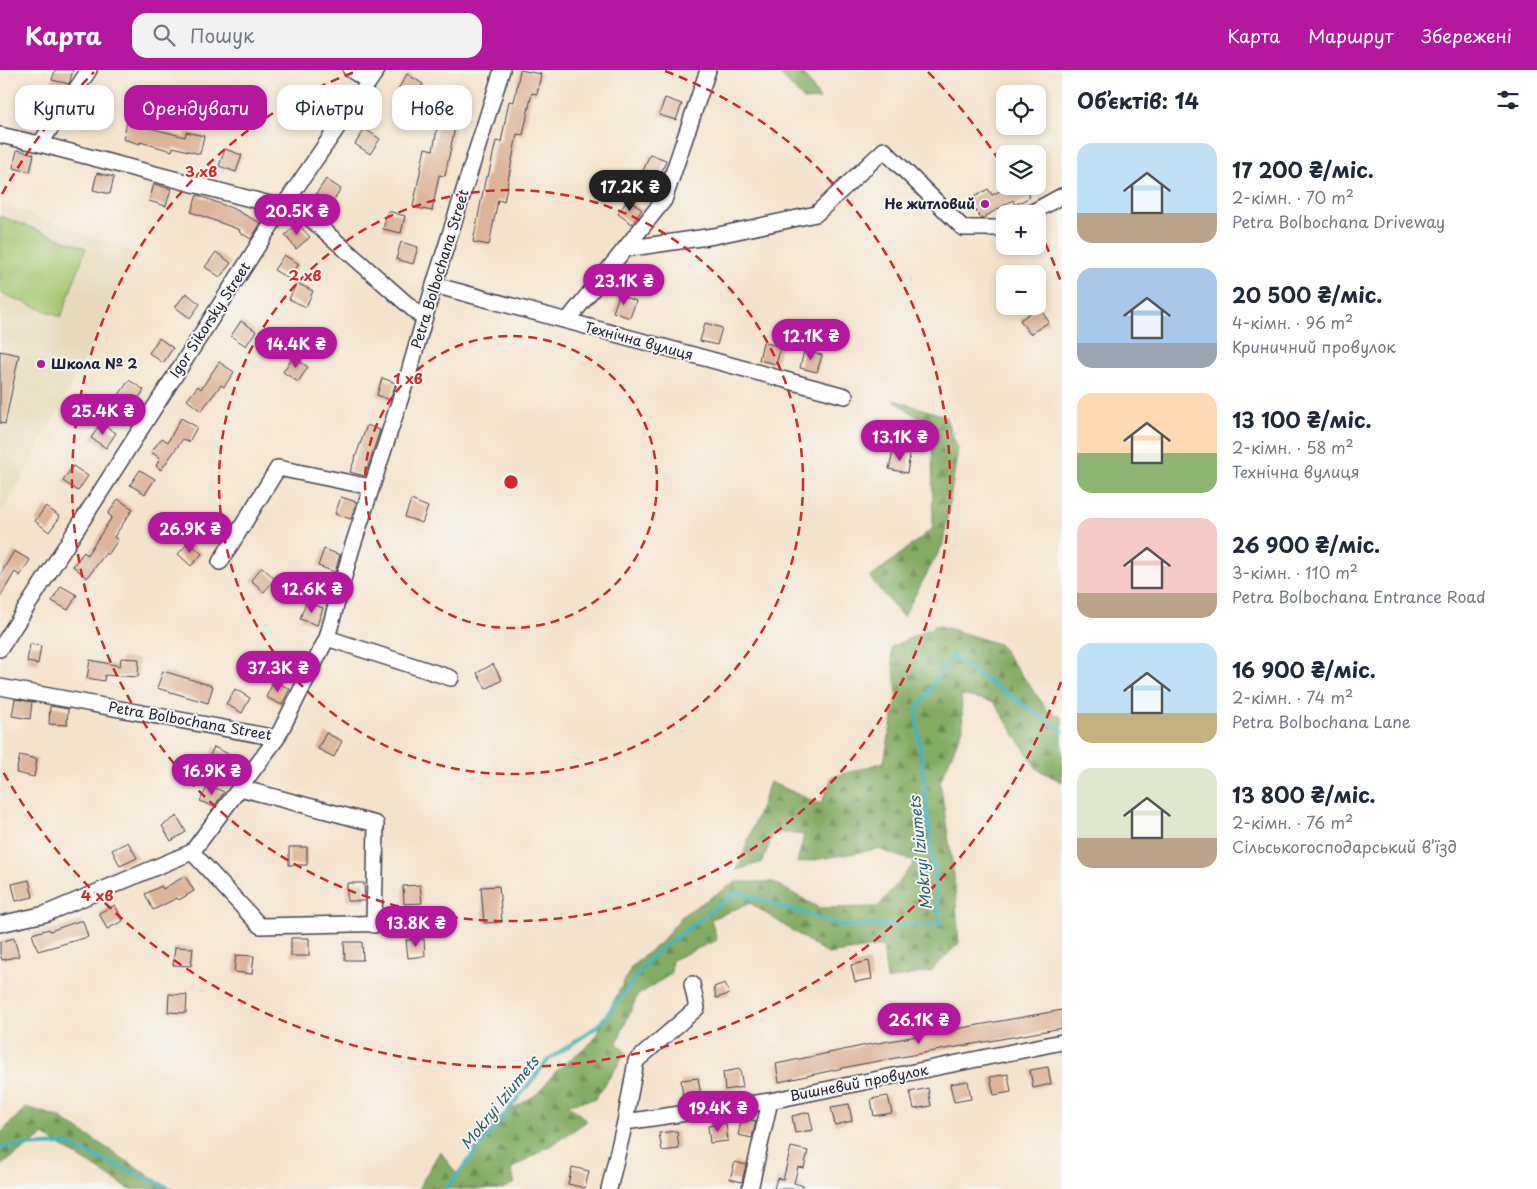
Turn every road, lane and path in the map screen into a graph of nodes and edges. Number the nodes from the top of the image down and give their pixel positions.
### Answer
1 (89, 70) edge
2 (351, 70) edge
3 (502, 70) edge
4 (708, 70) edge
5 (373, 76) edge
6 (0, 135) edge
7 (40, 144) junction
8 (1062, 196) edge
9 (1045, 205) edge
10 (282, 208) junction
11 (996, 228) edge
12 (625, 249) junction
13 (434, 285) junction
14 (424, 319) junction
15 (567, 321) junction
16 (845, 396) dead end
17 (371, 487) junction
18 (220, 562) dead end
19 (327, 638) junction
20 (0, 649) edge
21 (450, 678) dead end
22 (0, 687) edge
23 (277, 738) junction
24 (240, 788) junction
25 (192, 852) junction
26 (444, 922) dead end
27 (0, 924) edge
28 (374, 925) junction
29 (692, 984) dead end
30 (1062, 1042) edge
31 (770, 1101) junction
32 (625, 1122) junction
33 (609, 1189) edge
34 (750, 1189) edge

1 - 7 street
2 - 5 street
3 - 13 street, Petra Bolbochana Street
4 - 12 street
5 - 10 street, Igor Sikorsky Street
6 - 7 street
7 - 10 street
8 - 9 street
10 - 14 street
10 - 20 street, Igor Sikorsky Street
11 - 12 street
12 - 15 street
13 - 14 street, Petra Bolbochana Street
13 - 15 street, Технічна вулиця
14 - 17 street, Petra Bolbochana Street
15 - 16 street, Технічна вулиця
17 - 18 street
17 - 19 street, Petra Bolbochana Street
19 - 21 street
19 - 23 street, Petra Bolbochana Street
22 - 23 street, Petra Bolbochana Street
23 - 24 street
24 - 25 street
24 - 28 street
25 - 27 street
25 - 28 street
26 - 28 street
29 - 32 street
30 - 31 street, Вишневий провулок
31 - 32 street, Вишневий провулок
31 - 34 street
32 - 33 street

